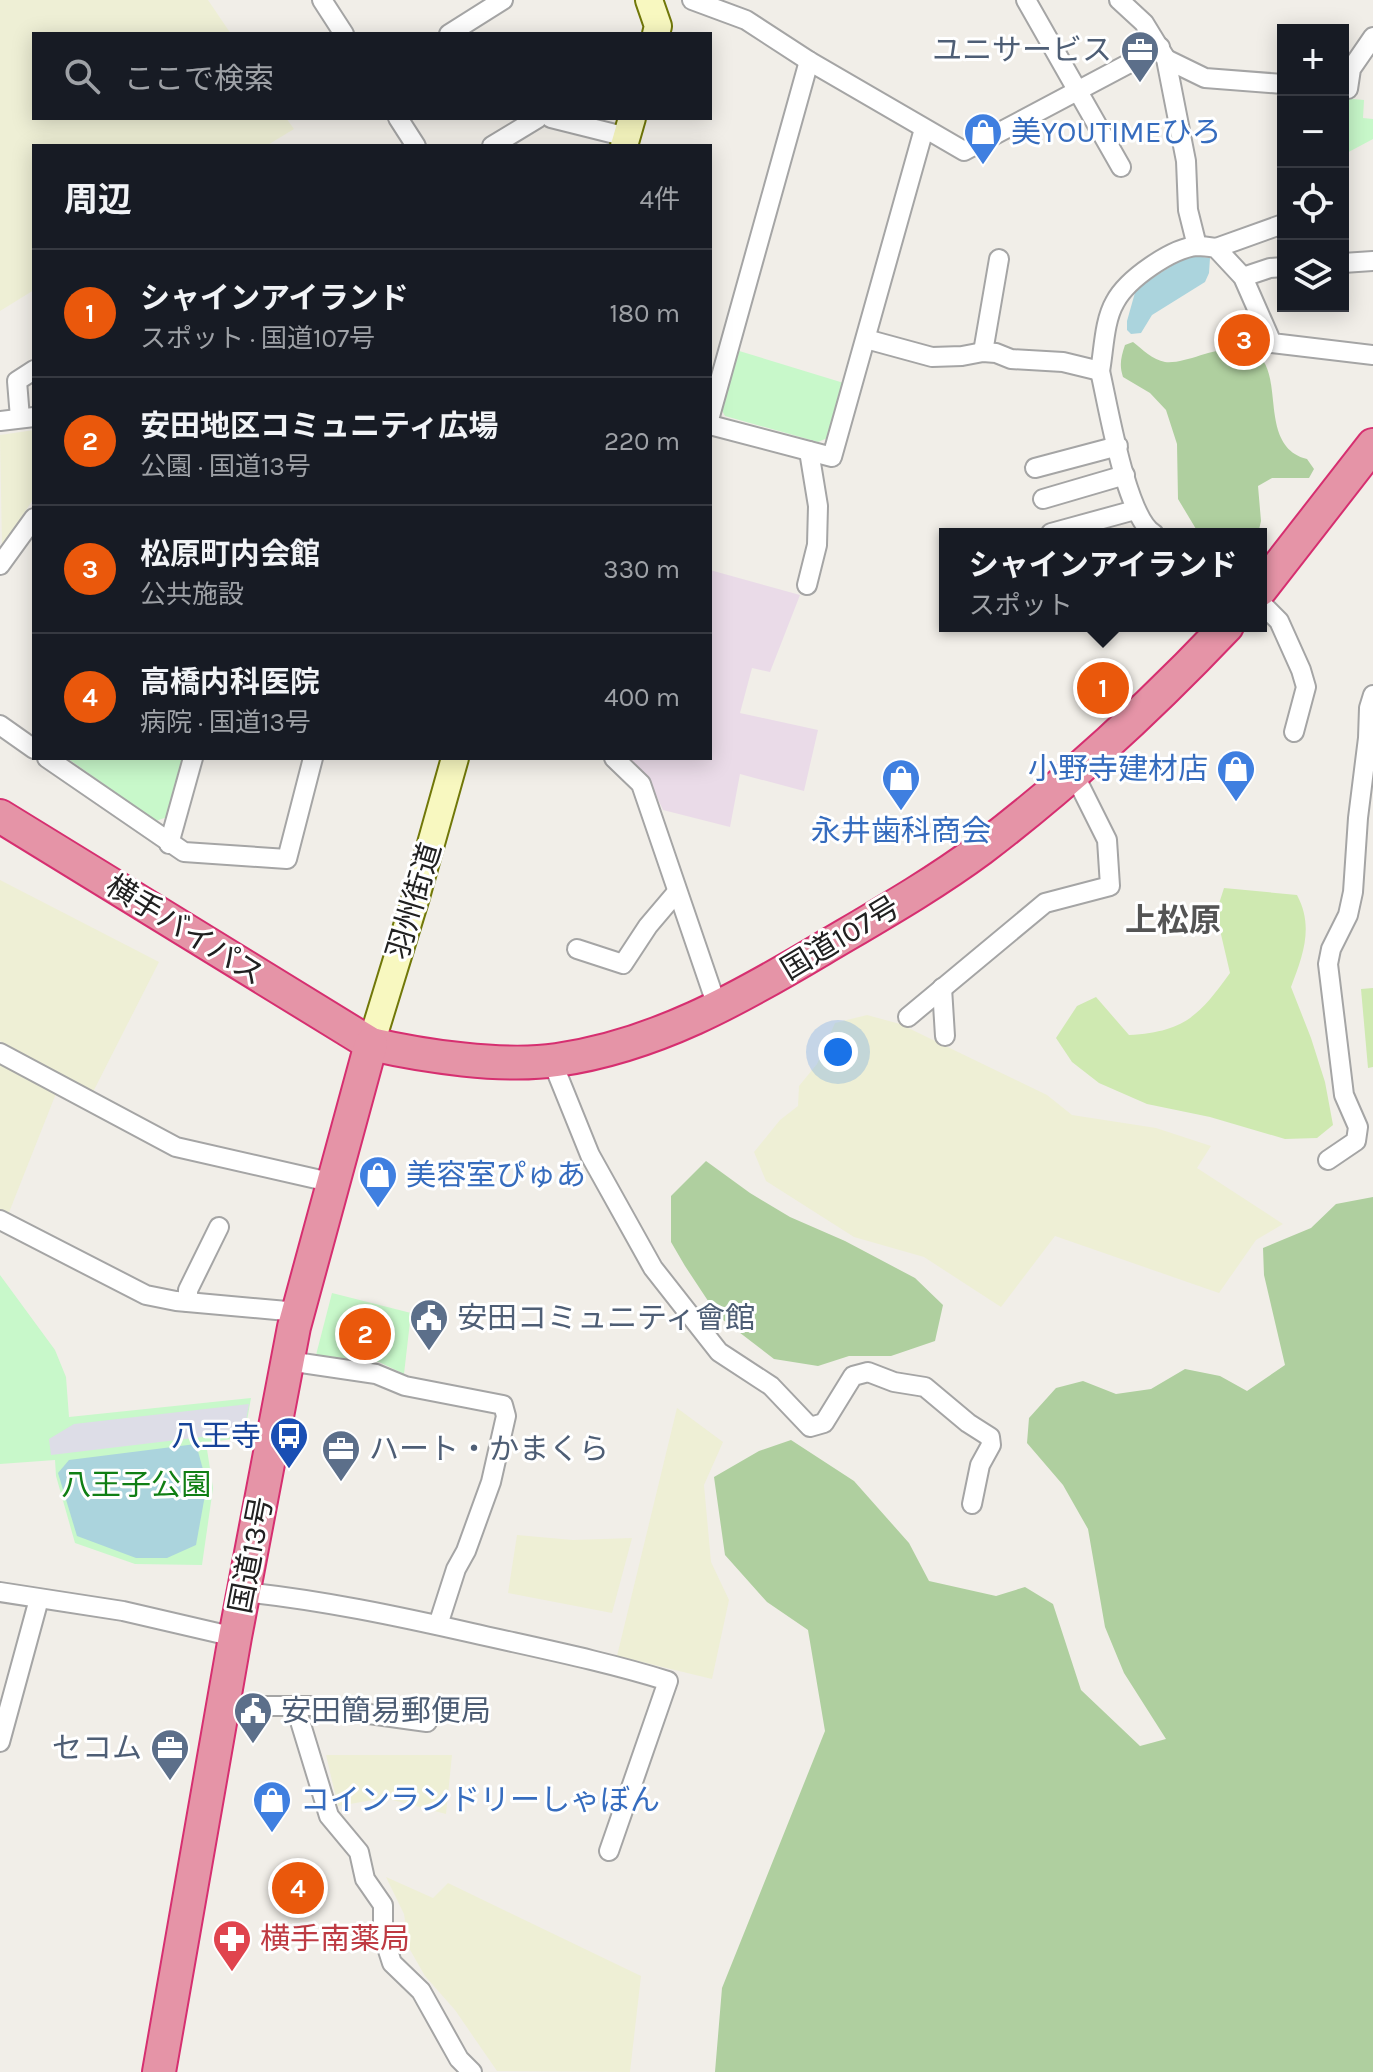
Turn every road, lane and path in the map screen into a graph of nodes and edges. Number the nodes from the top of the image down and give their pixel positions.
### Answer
1 (322, 0) edge
2 (503, 0) edge
3 (649, 0) edge
4 (666, 0) edge
5 (692, 0) edge
6 (1026, 0) edge
7 (1126, 1) edge
8 (657, 30) edge
9 (343, 32) edge
10 (452, 32) edge
11 (1373, 37) edge
12 (1163, 53) junction
13 (809, 61) junction
14 (1349, 82) edge
15 (1277, 84) edge
16 (1077, 91) junction
17 (399, 120) edge
18 (535, 120) edge
19 (561, 120) edge
20 (924, 129) junction
21 (628, 134) edge
22 (415, 144) edge
23 (495, 144) edge
24 (1121, 167) dead end
25 (1277, 226) edge
26 (1197, 246) junction
27 (1216, 248) junction
28 (999, 259) dead end
29 (1373, 261) edge
30 (1349, 263) edge
31 (1277, 267) edge
32 (1243, 277) junction
33 (866, 339) junction
34 (983, 352) junction
35 (1373, 355) edge
36 (32, 371) edge
37 (1100, 371) junction
38 (712, 409) edge
39 (27, 418) edge
40 (0, 421) edge
41 (712, 426) edge
42 (1373, 445) edge
43 (1118, 446) junction
44 (809, 451) junction
45 (1035, 468) dead end
46 (1125, 475) junction
47 (1043, 499) dead end
48 (1135, 510) junction
49 (1069, 528) edge
50 (1145, 528) edge
51 (28, 540) edge
52 (0, 565) edge
53 (1267, 581) edge
54 (807, 585) dead end
55 (1267, 609) edge
56 (1221, 632) edge
57 (1373, 695) edge
58 (0, 725) edge
59 (1294, 732) dead end
60 (32, 747) edge
61 (51, 760) edge
62 (192, 760) edge
63 (312, 760) edge
64 (454, 760) edge
65 (616, 760) edge
66 (1073, 772) junction
67 (0, 816) edge
68 (169, 844) junction
69 (676, 893) junction
70 (577, 949) dead end
71 (942, 988) junction
72 (718, 1009) junction
73 (908, 1017) dead end
74 (945, 1036) dead end
75 (371, 1044) junction
76 (0, 1053) edge
77 (552, 1061) junction
78 (1328, 1160) dead end
79 (334, 1183) junction
80 (0, 1220) edge
81 (219, 1227) dead end
82 (188, 1302) junction
83 (298, 1312) junction
84 (288, 1361) junction
85 (972, 1504) dead end
86 (0, 1592) edge
87 (244, 1592) junction
88 (39, 1599) junction
89 (438, 1625) junction
90 (235, 1637) junction
91 (223, 1706) junction
92 (296, 1708) junction
93 (427, 1722) dead end
94 (0, 1742) edge
95 (609, 1851) dead end
96 (159, 2072) edge
97 (472, 2072) edge

1 - 9 street
2 - 10 street
3 - 8 street
4 - 8 street
5 - 13 street
6 - 16 street
7 - 12 street
11 - 14 street
12 - 15 street
12 - 16 street
12 - 26 street
13 - 20 street
13 - 38 street
16 - 20 street
16 - 24 street
17 - 22 street
18 - 23 street
19 - 21 street
20 - 33 street
25 - 27 street
26 - 27 street
26 - 37 street
27 - 32 street
28 - 34 street
29 - 30 street
31 - 32 street
32 - 35 street
33 - 34 street
33 - 44 street
34 - 37 street
36 - 39 street
37 - 43 street
39 - 40 street
41 - 44 street
42 - 53 highway
43 - 45 street
43 - 46 street
44 - 54 street
46 - 47 street
46 - 48 street
48 - 49 street
48 - 50 street
51 - 52 street
55 - 59 street
56 - 66 highway, 国道107号
57 - 78 street
58 - 60 street
61 - 68 street
62 - 68 street
63 - 68 street
64 - 75 street, 羽州街道
65 - 69 street
66 - 71 street
66 - 72 highway, 国道107号
67 - 75 highway, 横手バイパス
69 - 70 street
69 - 72 street
71 - 73 street
71 - 74 street
72 - 77 highway, 国道107号
75 - 77 highway, 国道107号
75 - 79 highway, 国道13号
76 - 79 street
77 - 85 street
79 - 83 highway, 国道13号
80 - 82 street
81 - 82 street
82 - 83 street
83 - 84 highway, 国道13号
84 - 87 highway, 国道13号
84 - 89 street
86 - 88 street
87 - 89 street
87 - 90 highway, 国道13号
88 - 90 street
88 - 94 street
89 - 95 street
90 - 91 highway, 国道13号
91 - 92 street
91 - 96 highway, 国道13号
92 - 93 street
92 - 97 street

